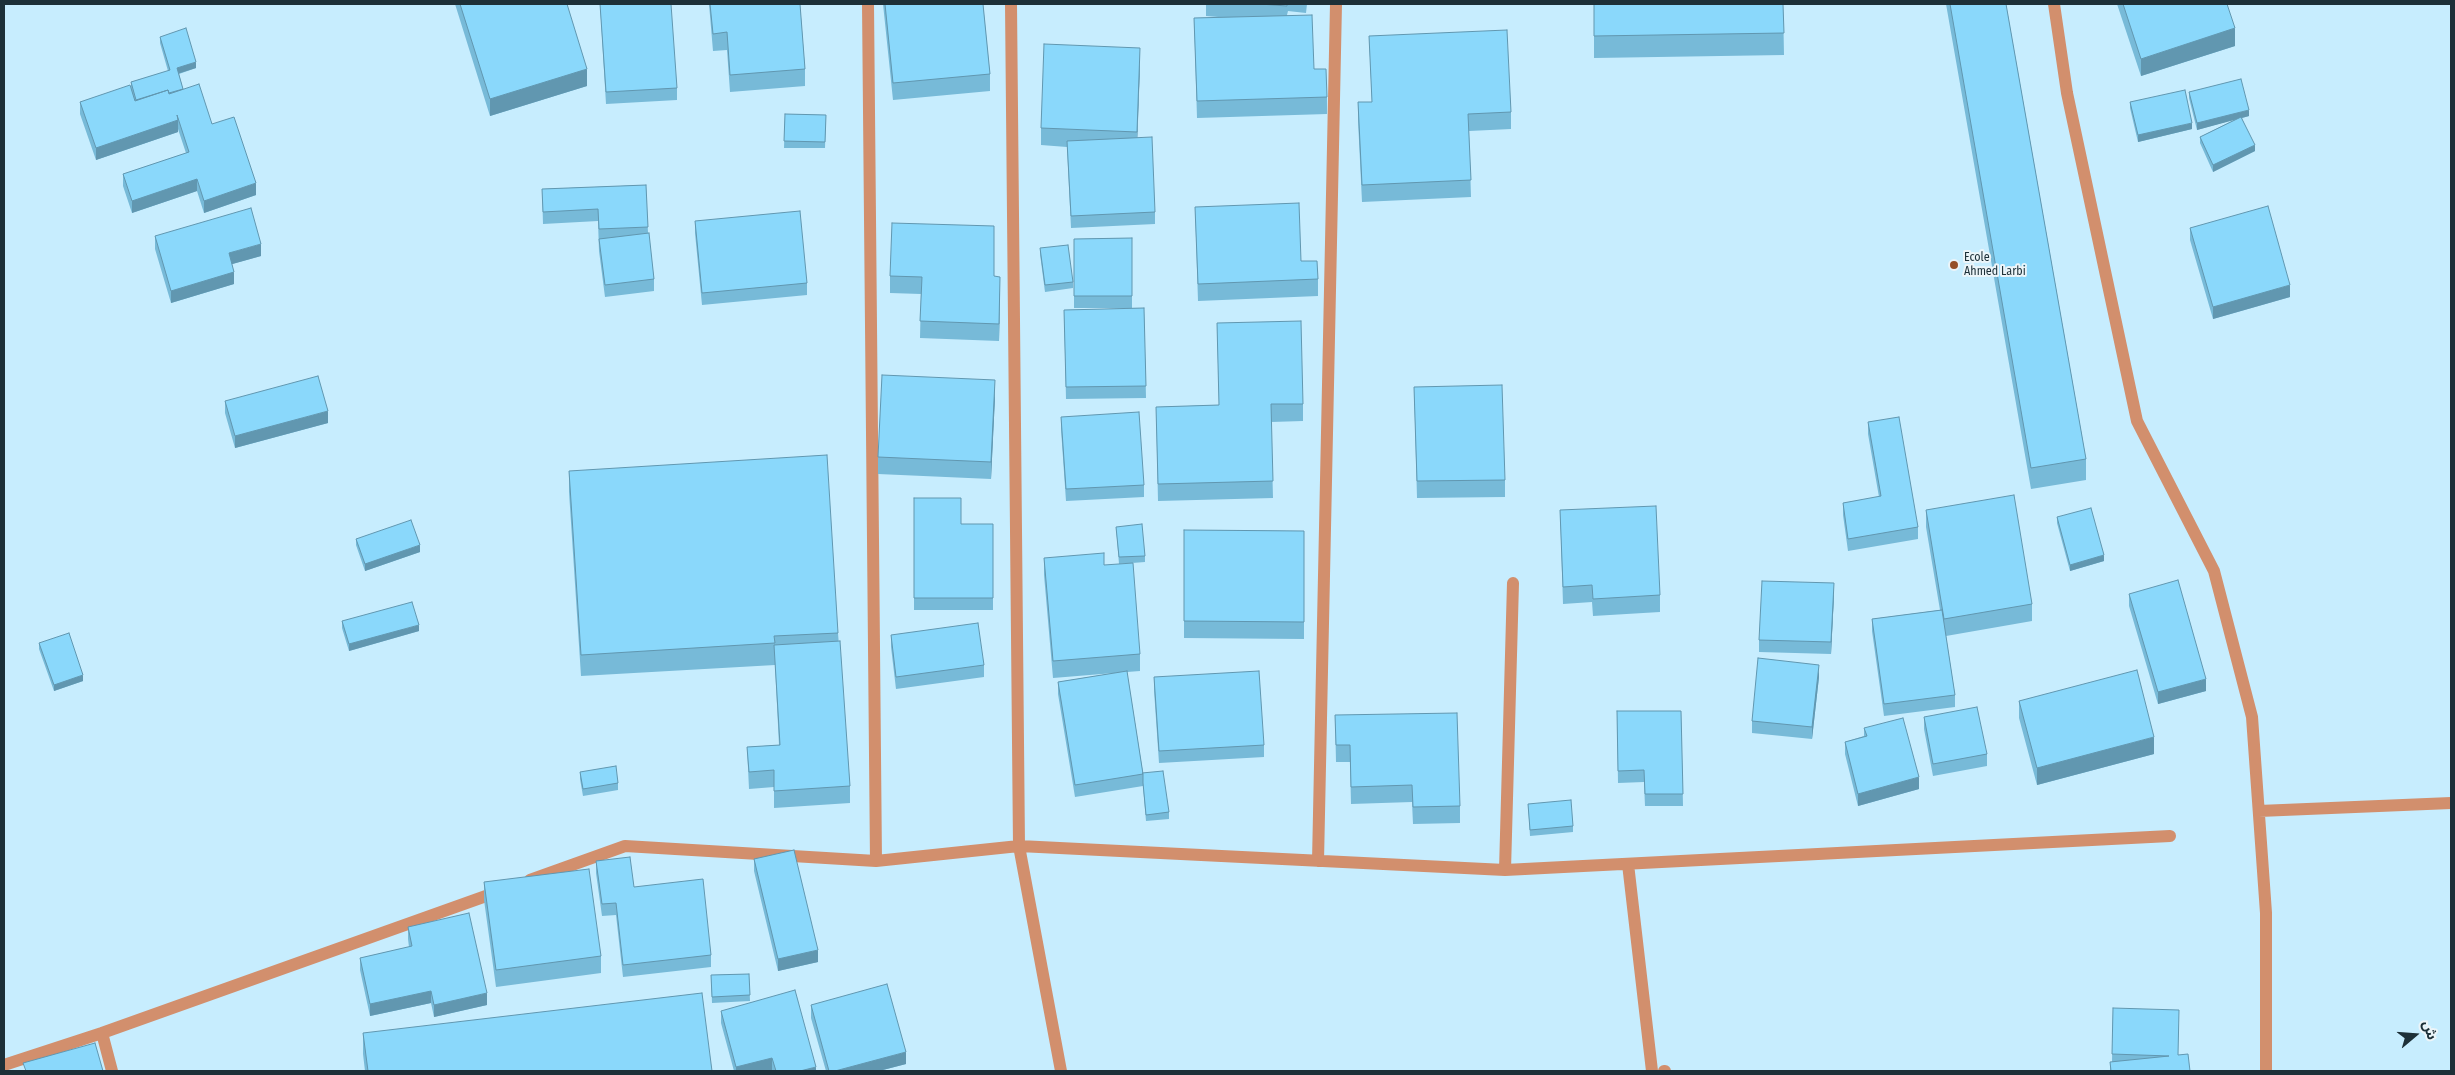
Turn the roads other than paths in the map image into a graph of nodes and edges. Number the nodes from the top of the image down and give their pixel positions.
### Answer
1 (868, 4) edge
2 (1011, 4) edge
3 (1336, 4) edge
4 (2054, 4) edge
5 (1512, 583) dead end
6 (2451, 803) edge
7 (2259, 811) junction
8 (2170, 836) dead end
9 (1019, 846) junction
10 (876, 861) junction
11 (1318, 861) junction
12 (1628, 864) junction
13 (1505, 870) junction
14 (102, 1033) junction
15 (4, 1065) edge
16 (112, 1071) edge
17 (1061, 1071) edge
18 (1652, 1071) edge
19 (2266, 1071) edge

1 - 10 street
2 - 9 street
3 - 11 street
4 - 7 street
5 - 13 street
6 - 7 street
7 - 19 street
8 - 12 street
9 - 10 street
9 - 11 street
9 - 17 street
10 - 14 street
11 - 13 street
12 - 13 street
12 - 18 street
14 - 15 street
14 - 16 street

